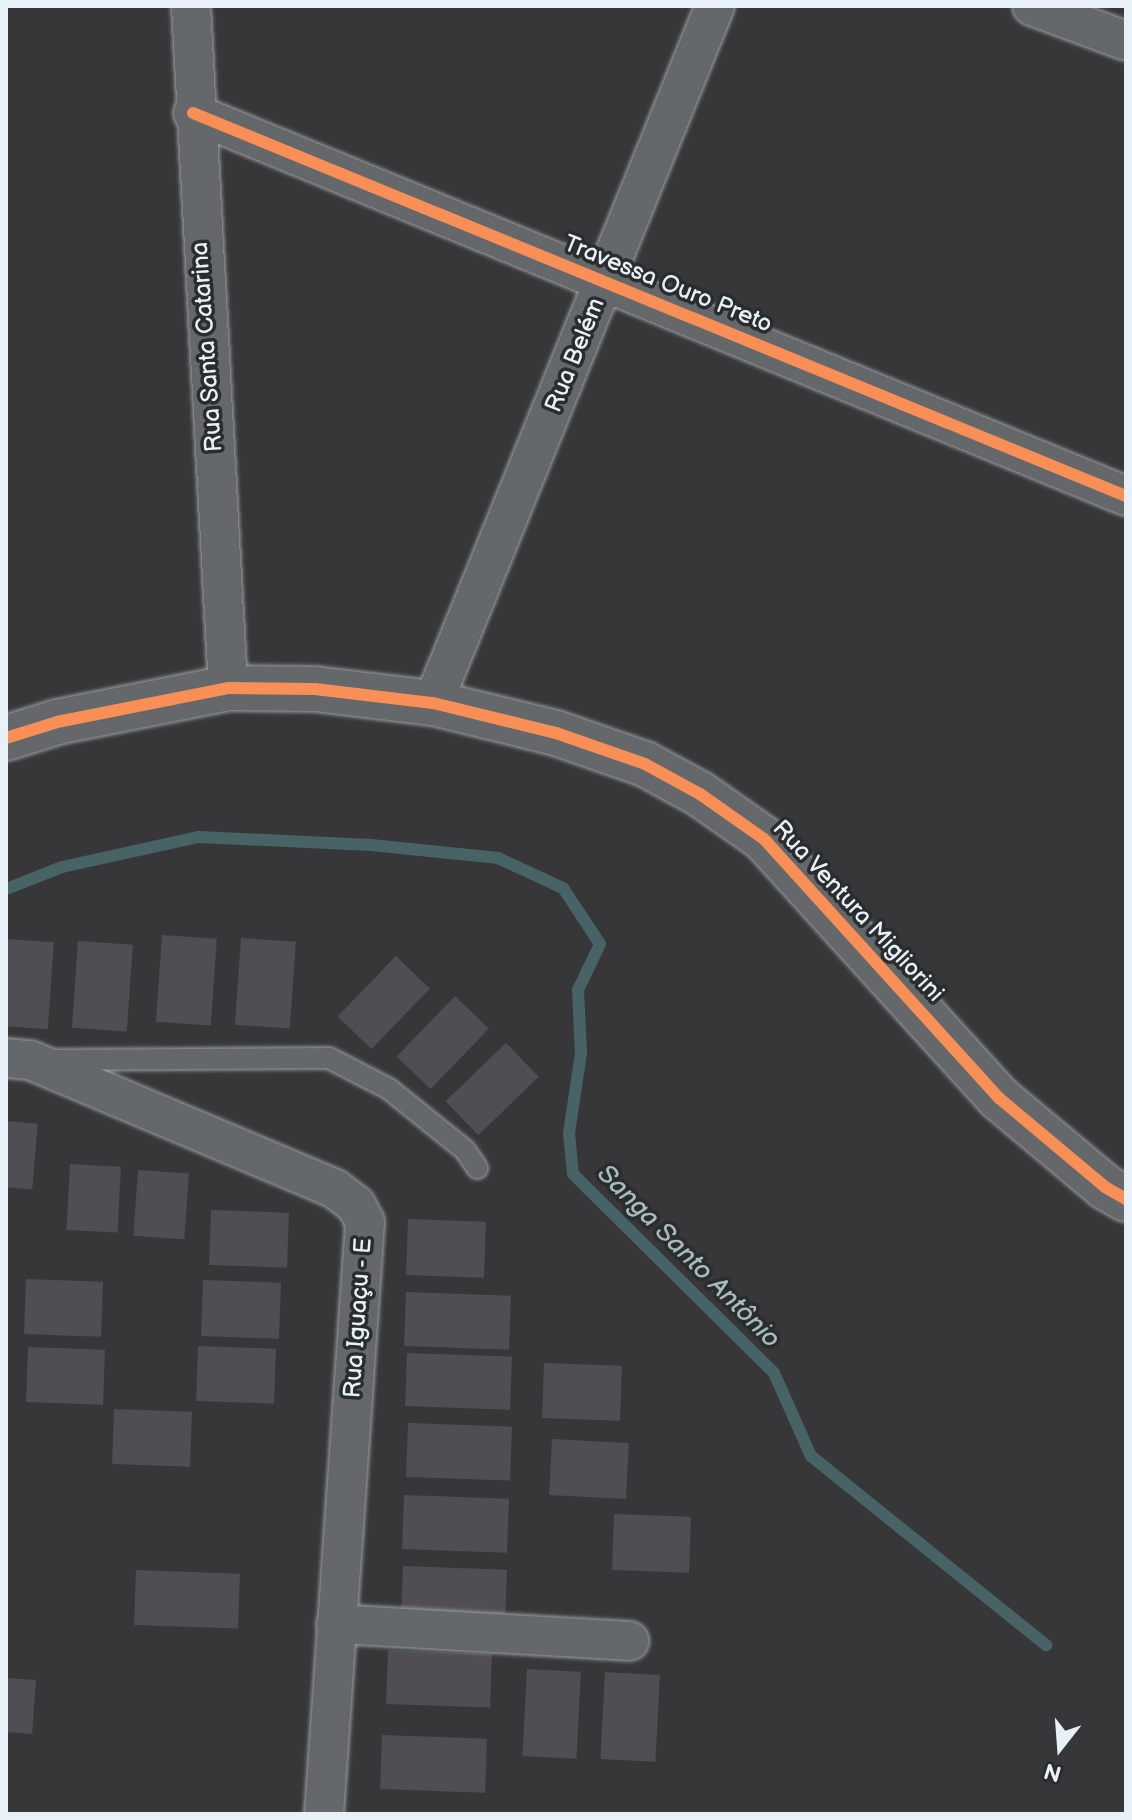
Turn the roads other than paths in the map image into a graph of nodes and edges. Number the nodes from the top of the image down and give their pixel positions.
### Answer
1 (191, 6) edge
2 (715, 6) edge
3 (1040, 7) edge
4 (1126, 41) edge
5 (193, 113) junction
6 (604, 282) junction
7 (1126, 496) edge
8 (228, 688) junction
9 (433, 703) junction
10 (6, 738) edge
11 (18, 1059) edge
12 (477, 1168) dead end
13 (1126, 1199) edge
14 (336, 1624) junction
15 (630, 1641) dead end
16 (324, 1814) edge

1 - 5 street, Rua Santa Catarina
2 - 6 street, Rua Belém
3 - 4 street
5 - 6 street, Travessa Ouro Preto
5 - 8 street, Rua Santa Catarina
6 - 7 street, Travessa Ouro Preto
6 - 9 street, Rua Belém
8 - 9 street, Rua Ventura Migliorini
8 - 10 street, Rua Ventura Migliorini
9 - 13 street, Rua Ventura Migliorini
11 - 12 lane
11 - 14 street, Rua Iguaçu - E
14 - 15 street
14 - 16 street, Rua Iguaçu - E

